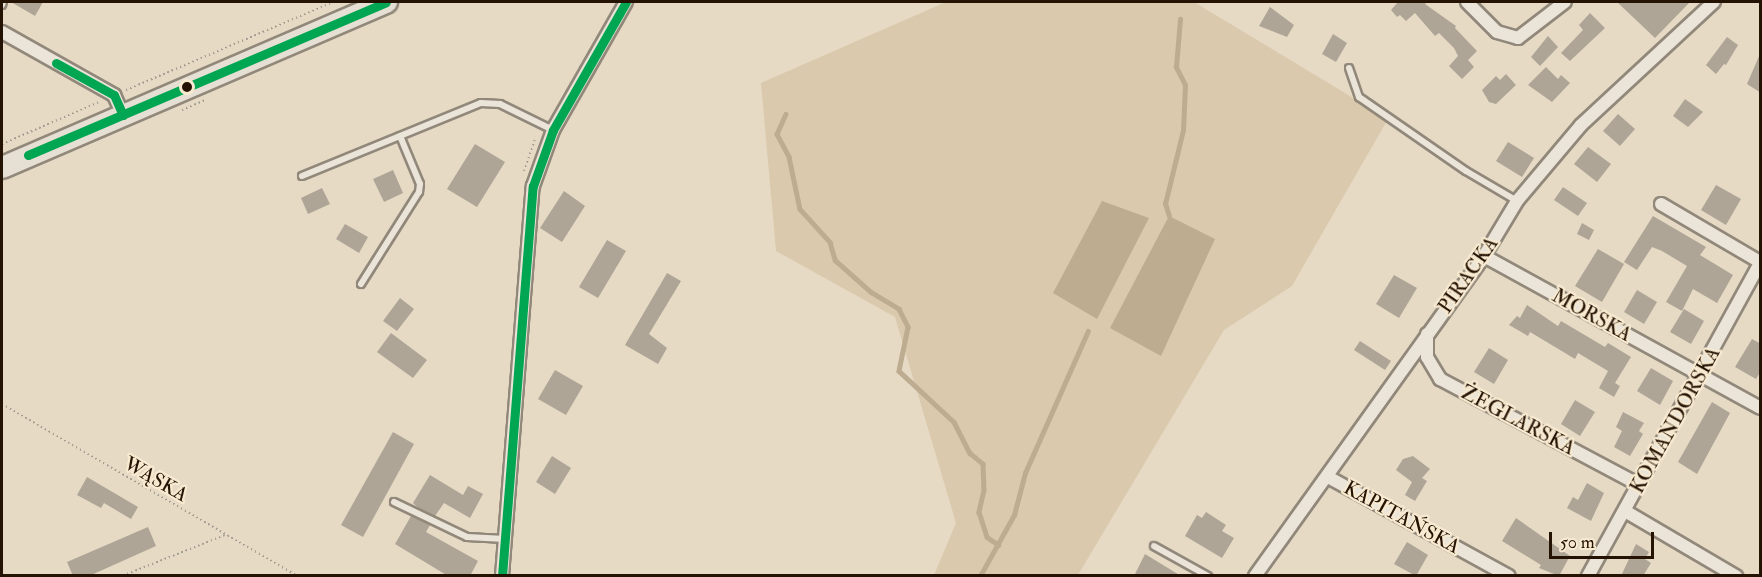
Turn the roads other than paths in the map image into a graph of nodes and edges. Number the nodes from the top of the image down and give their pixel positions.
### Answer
1 (386, 2) edge
2 (626, 2) edge
3 (1467, 2) edge
4 (1565, 2) edge
5 (1714, 2) edge
6 (2, 32) edge
7 (1349, 69) dead end
8 (123, 115) junction
9 (553, 130) junction
10 (400, 136) junction
11 (2, 167) edge
12 (302, 176) dead end
13 (1517, 201) junction
14 (1661, 204) dead end
15 (1484, 256) junction
16 (1761, 263) edge
17 (361, 284) dead end
18 (1427, 334) junction
19 (1700, 374) junction
20 (1761, 408) edge
21 (1328, 477) junction
22 (1639, 485) junction
23 (394, 502) dead end
24 (1625, 511) junction
25 (505, 539) junction
26 (1154, 546) dead end
27 (1731, 574) edge
28 (502, 576) edge
29 (1208, 576) edge
30 (1255, 576) edge
31 (1509, 576) edge
32 (1588, 576) edge

1 - 8 highway
2 - 9 street
3 - 4 street
5 - 13 street, PIRACKA
6 - 8 street
7 - 13 lane
8 - 11 highway
9 - 10 lane
9 - 25 street
10 - 12 lane
10 - 17 lane
13 - 15 street, PIRACKA
14 - 16 street, KOMANDORSKA
15 - 18 street, PIRACKA
15 - 19 street, MORSKA
16 - 19 street, KOMANDORSKA
18 - 21 street, PIRACKA
18 - 22 street, ŻEGLARSKA
19 - 20 street, MORSKA
19 - 22 street, KOMANDORSKA
21 - 30 street, PIRACKA
21 - 31 street, KAPITAŃSKA
22 - 24 street, KOMANDORSKA
23 - 25 lane
24 - 27 street
24 - 32 street, KOMANDORSKA
25 - 28 street
26 - 29 lane

